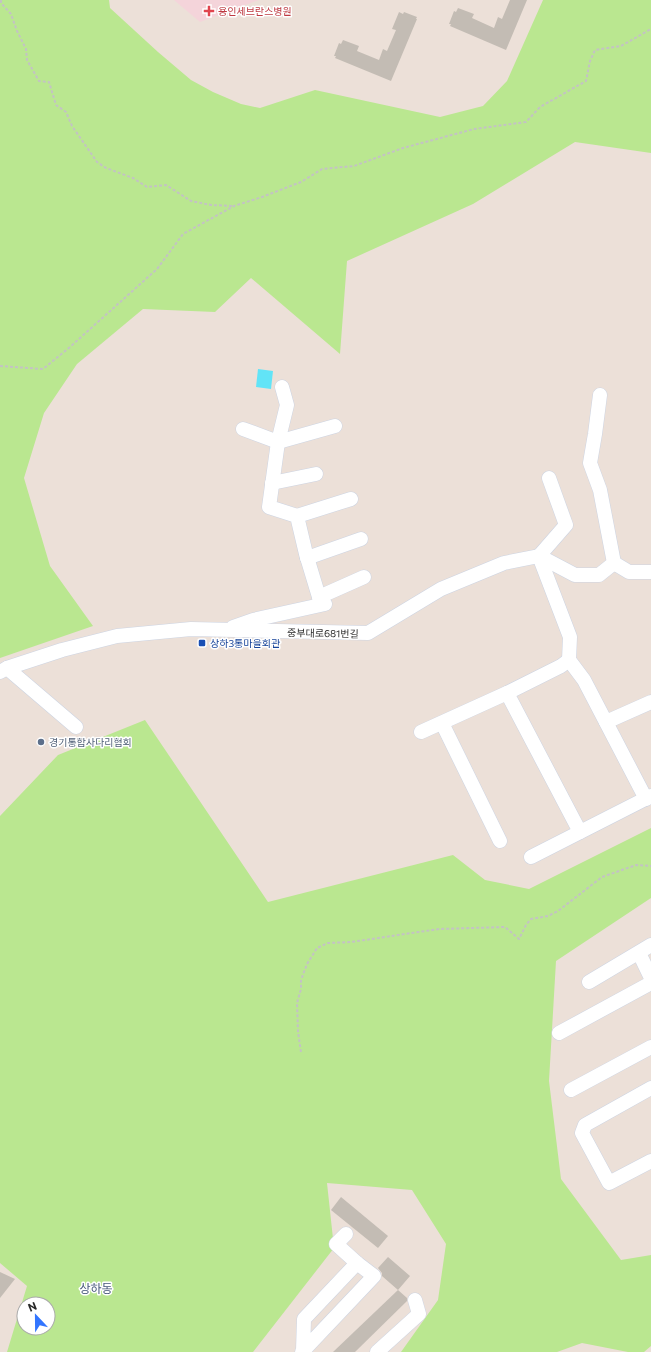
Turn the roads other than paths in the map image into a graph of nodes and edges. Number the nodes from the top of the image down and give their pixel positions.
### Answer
1 (282, 387) dead end
2 (600, 395) dead end
3 (336, 426) dead end
4 (243, 429) dead end
5 (278, 442) junction
6 (316, 474) dead end
7 (549, 478) dead end
8 (272, 483) junction
9 (351, 499) dead end
10 (297, 516) junction
11 (361, 539) dead end
12 (539, 556) junction
13 (307, 558) junction
14 (614, 563) junction
15 (651, 572) edge
16 (364, 577) dead end
17 (319, 597) junction
18 (226, 630) junction
19 (569, 660) junction
20 (4, 670) edge
21 (507, 693) junction
22 (651, 702) edge
23 (606, 722) junction
24 (442, 723) junction
25 (76, 727) dead end
26 (421, 732) dead end
27 (648, 797) edge
28 (580, 832) junction
29 (500, 841) dead end
30 (531, 857) dead end
31 (651, 945) edge
32 (639, 953) junction
33 (651, 978) edge
34 (589, 982) dead end
35 (651, 983) edge
36 (558, 1033) dead end
37 (651, 1047) edge
38 (651, 1088) edge
39 (572, 1090) dead end
40 (651, 1162) edge
41 (346, 1234) dead end
42 (357, 1263) junction
43 (415, 1300) dead end
44 (303, 1352) edge
45 (377, 1352) edge

1 - 5 street
2 - 14 street
3 - 5 street
4 - 5 street
5 - 8 street
6 - 8 street
7 - 12 street
8 - 10 street
9 - 10 street
10 - 13 street
11 - 13 street
12 - 14 street
12 - 18 street, 중부대로681번길
12 - 19 street
13 - 17 street
14 - 15 street
16 - 17 street
17 - 18 street
18 - 20 street, 중부대로681번길
19 - 21 street
19 - 23 street
20 - 25 street
21 - 24 street
21 - 28 street
22 - 23 street
23 - 27 street
24 - 26 street
24 - 29 street
27 - 28 street
28 - 30 street
31 - 32 street
32 - 33 street
32 - 34 street
35 - 36 street
37 - 39 street
38 - 40 street
41 - 42 street
42 - 44 street
42 - 44 street
43 - 45 street

